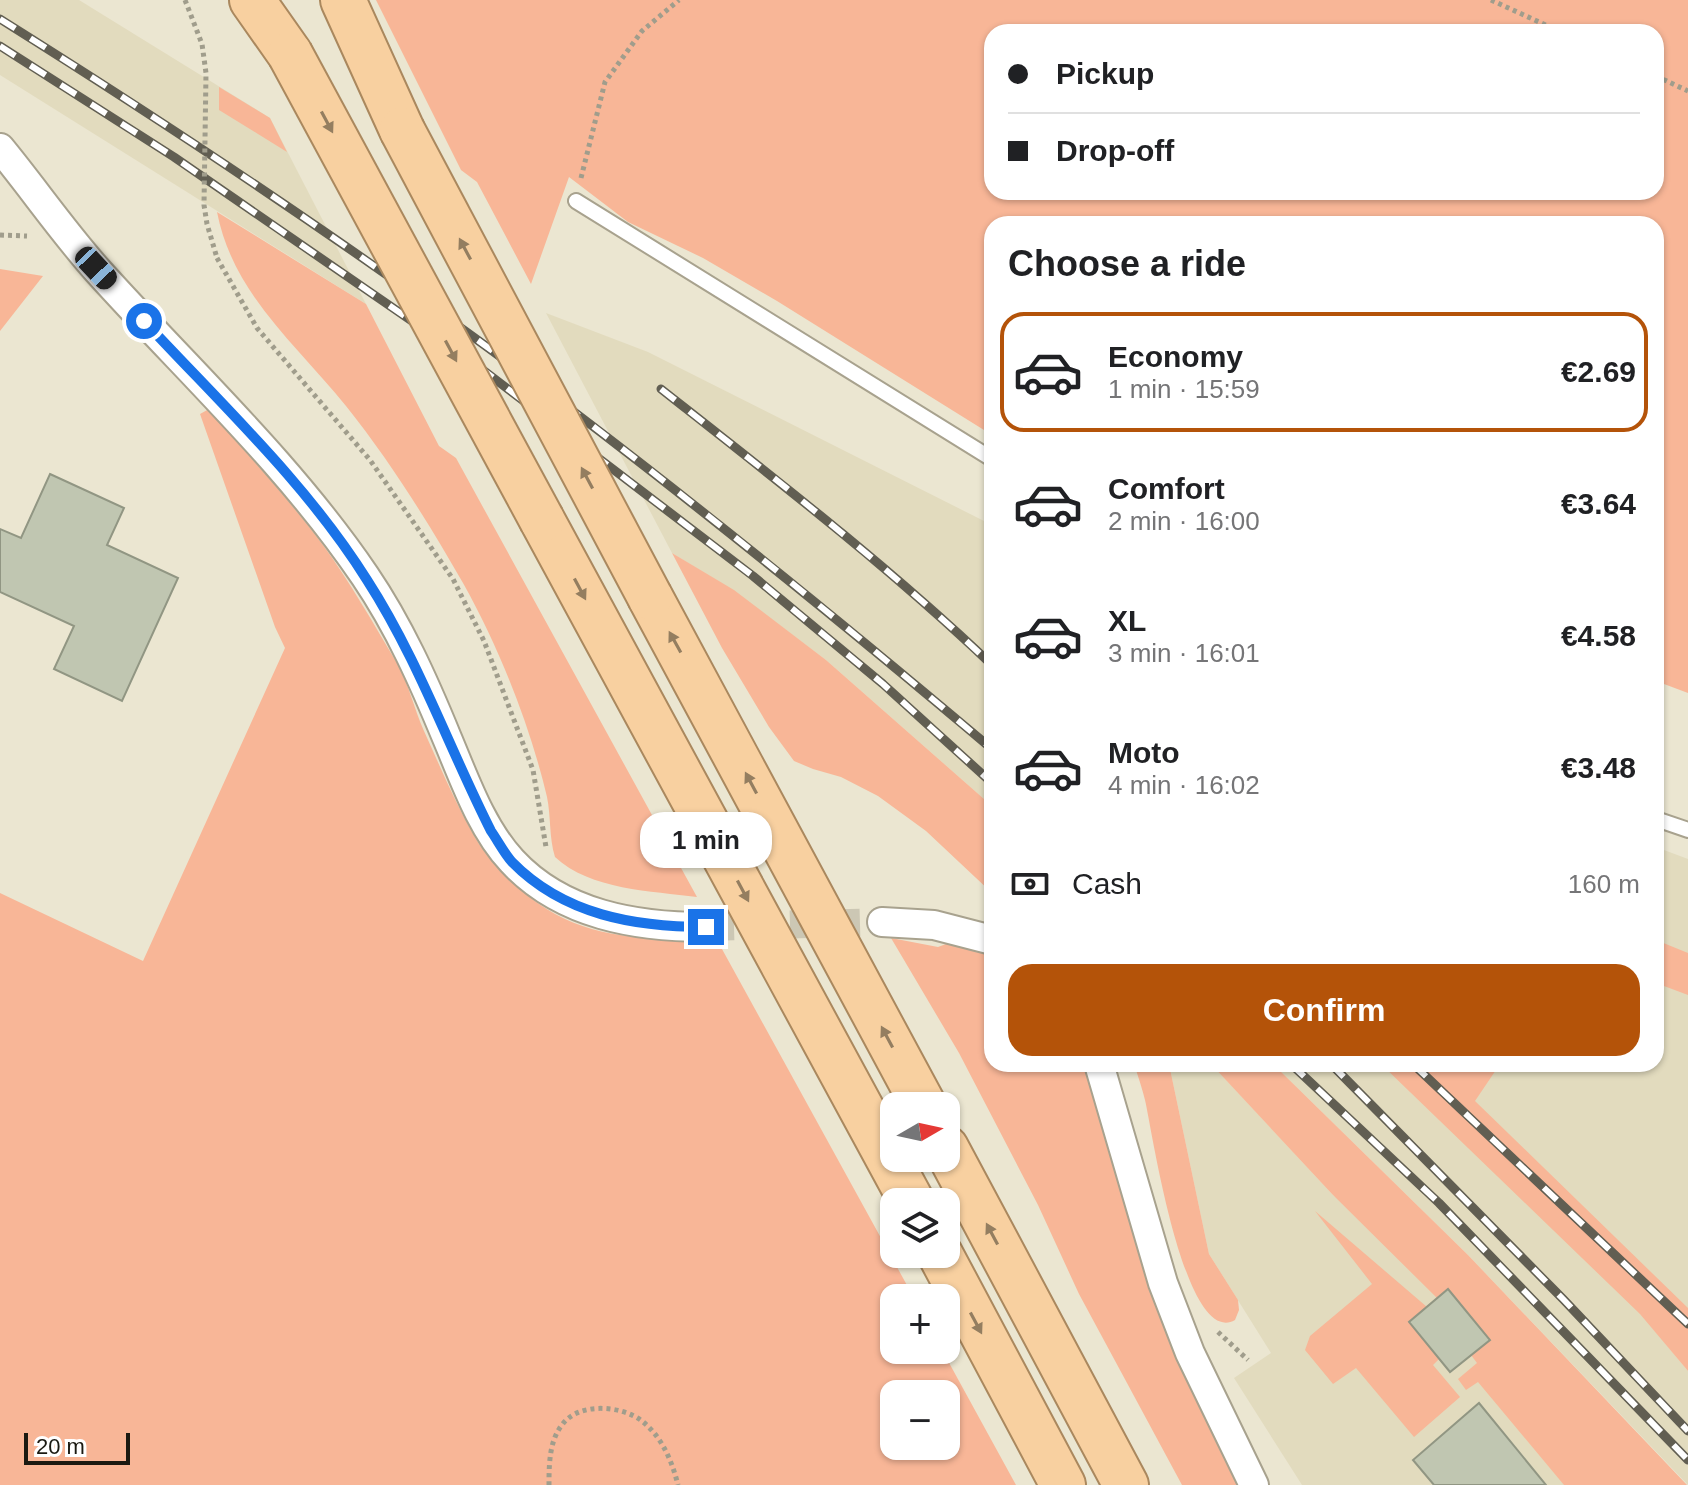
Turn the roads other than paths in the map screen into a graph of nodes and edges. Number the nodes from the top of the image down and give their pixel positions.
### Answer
1 (252, 0) edge
2 (270, 0) edge
3 (343, 0) edge
4 (290, 54) junction
5 (0, 148) edge
6 (576, 201) road end
7 (984, 454) edge
8 (1664, 822) edge
9 (1688, 830) edge
10 (882, 922) tunnel mouth
11 (706, 927) tunnel mouth
12 (984, 938) edge
13 (1101, 1072) edge
14 (916, 1092) edge
15 (959, 1172) edge
16 (904, 1188) edge
17 (947, 1268) edge
18 (1028, 1303) junction
19 (1063, 1485) edge
20 (1126, 1485) edge
21 (1144, 1485) edge
22 (1254, 1485) edge

1 - 4 highway
2 - 4 highway
14 -> 3 highway, bridge
4 -> 16 highway, bridge
5 - 11 street
6 - 7 lane
8 - 9 lane
10 - 12 street
13 - 22 street
18 -> 15 highway
17 -> 19 highway
18 - 20 highway
18 - 21 highway

